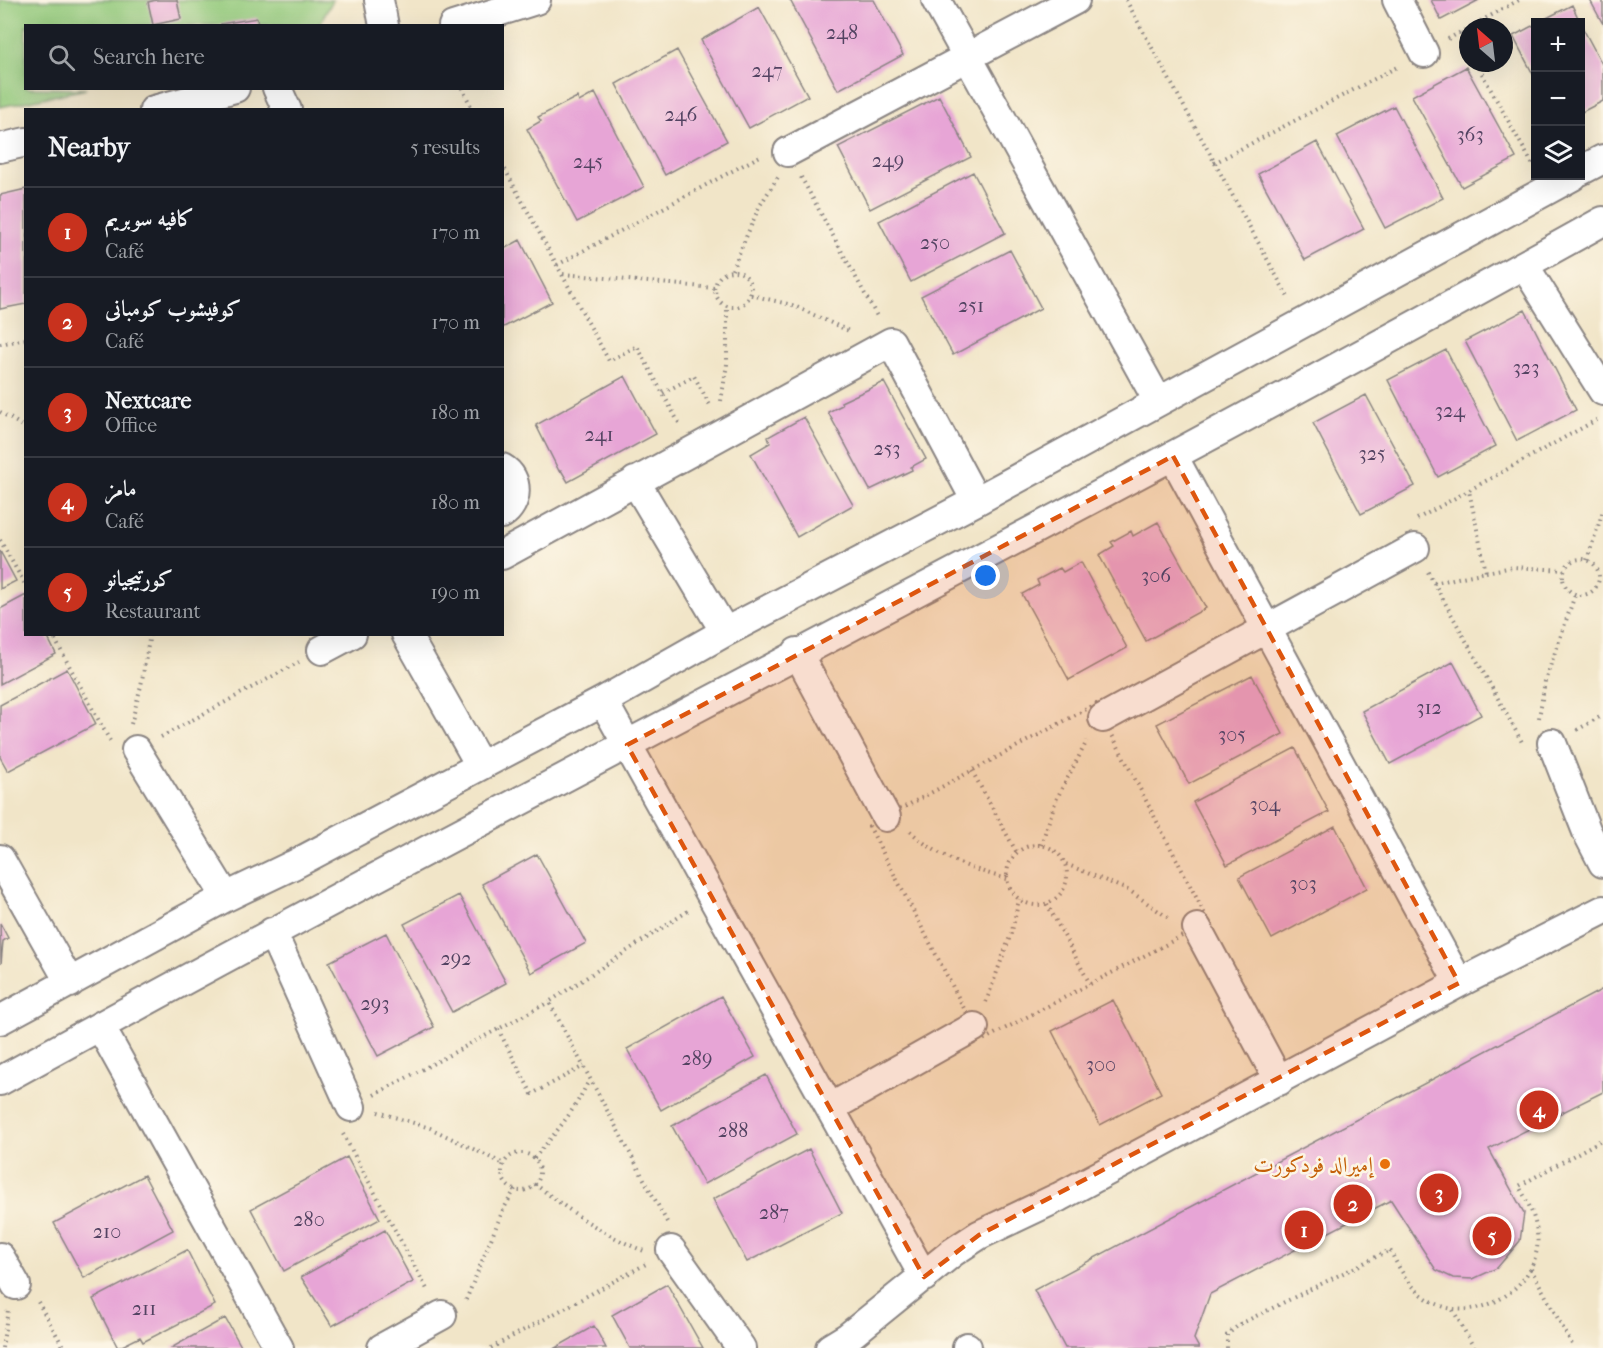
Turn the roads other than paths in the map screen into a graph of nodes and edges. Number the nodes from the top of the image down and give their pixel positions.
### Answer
1 (379, 0) edge
2 (536, 0) edge
3 (936, 0) edge
4 (1075, 0) edge
5 (1397, 0) edge
6 (384, 24) edge
7 (459, 24) edge
8 (1424, 53) road end
9 (967, 56) junction
10 (228, 90) edge
11 (278, 90) edge
12 (161, 108) edge
13 (286, 108) edge
14 (24, 142) edge
15 (0, 148) edge
16 (789, 154) road end
17 (1603, 159) edge
18 (1585, 169) edge
19 (1566, 180) edge
20 (1603, 221) edge
21 (1524, 265) junction
22 (1603, 391) edge
23 (1158, 401) junction
24 (1173, 456) junction
25 (504, 470) edge
26 (635, 481) junction
27 (976, 501) junction
28 (504, 513) edge
29 (508, 542) edge
30 (1415, 548) road end
31 (1266, 627) junction
32 (725, 632) junction
33 (348, 636) edge
34 (406, 636) edge
35 (322, 650) road end
36 (797, 652) junction
37 (603, 701) junction
38 (1096, 728) road end
39 (1546, 736) road end
40 (133, 739) road end
41 (627, 745) junction
42 (480, 765) junction
43 (897, 820) road end
44 (0, 859) edge
45 (1603, 862) edge
46 (226, 897) junction
47 (1603, 910) edge
48 (1192, 931) road end
49 (272, 932) junction
50 (70, 983) junction
51 (1459, 983) junction
52 (978, 1018) road end
53 (0, 1020) edge
54 (100, 1026) junction
55 (0, 1081) edge
56 (1279, 1081) junction
57 (351, 1107) road end
58 (830, 1108) junction
59 (664, 1254) road end
60 (0, 1257) edge
61 (924, 1276) junction
62 (20, 1297) road end
63 (452, 1312) road end
64 (279, 1348) edge
65 (382, 1348) edge
66 (741, 1348) edge
67 (830, 1348) edge

1 - 6 street
2 - 7 street
3 - 9 street
4 - 9 street
5 - 8 street
9 - 16 street
9 - 23 street
10 - 12 street
11 - 13 street
14 - 15 street
17 - 18 street
19 - 23 street
20 - 21 street
21 - 22 street
21 - 24 street
23 - 27 street
24 - 31 street
24 - 36 street
25 - 28 street
26 - 27 street
26 - 29 street
26 - 32 street
27 - 32 street
30 - 31 street
31 - 38 street
31 - 51 street
32 - 37 street
33 - 35 street
34 - 42 street
36 - 41 street
36 - 43 street
37 - 41 street
37 - 42 street
39 - 45 street
40 - 46 street
41 - 49 street
41 - 58 street
42 - 46 street
44 - 50 street
46 - 50 street
47 - 51 street
48 - 56 street
49 - 54 street
49 - 57 street
50 - 53 street
51 - 56 street
52 - 58 street
54 - 55 street
54 - 64 street
56 - 61 street
58 - 61 street
59 - 66 street
60 - 62 street
61 - 67 street
63 - 65 street

